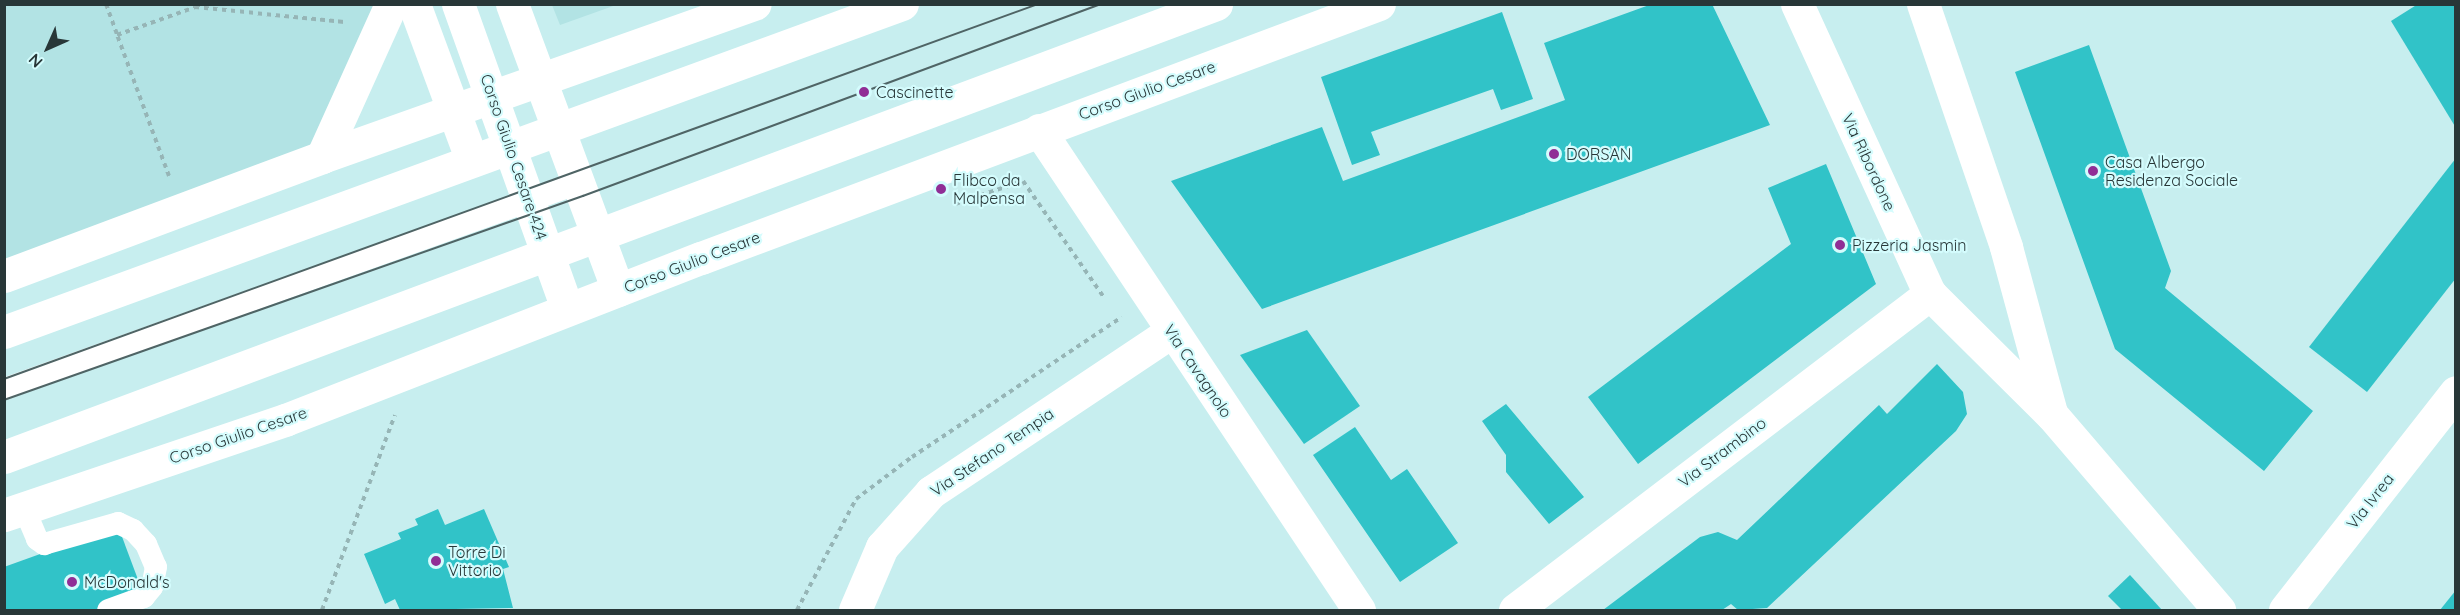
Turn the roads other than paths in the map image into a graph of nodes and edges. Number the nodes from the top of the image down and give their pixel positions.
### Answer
1 (391, 4) edge
2 (414, 4) edge
3 (458, 4) edge
4 (512, 4) edge
5 (755, 4) edge
6 (902, 4) edge
7 (1216, 4) edge
8 (1378, 4) edge
9 (1797, 4) edge
10 (1923, 4) edge
11 (542, 82) junction
12 (494, 99) junction
13 (456, 113) junction
14 (559, 130) junction
15 (1039, 130) junction
16 (512, 147) junction
17 (322, 157) junction
18 (472, 162) junction
19 (579, 183) junction
20 (530, 201) junction
21 (597, 236) junction
22 (548, 255) junction
23 (4, 276) edge
24 (618, 290) junction
25 (1930, 294) junction
26 (567, 309) junction
27 (1172, 331) junction
28 (4, 332) edge
29 (4, 389) edge
30 (2456, 392) edge
31 (2052, 415) junction
32 (4, 457) edge
33 (14, 512) edge
34 (108, 610) edge
35 (855, 610) edge
36 (1359, 610) edge
37 (1515, 610) edge
38 (2219, 610) edge
39 (2285, 610) edge

1 - 17 street
2 - 13 street
3 - 12 street, Corso Giulio Cesare 424
4 - 11 street
5 - 11 street
6 - 14 street
7 - 21 street
8 - 15 street, Corso Giulio Cesare
9 - 25 street, Via Ribordone
10 - 31 street, Via Ribordone
11 - 12 street
11 - 14 street
12 - 13 street
12 - 16 street, Corso Giulio Cesare 424
13 - 17 street
13 - 18 street
14 - 16 street
14 - 19 street
15 - 24 street, Corso Giulio Cesare
15 - 27 street, Via Cavagnolo
16 - 18 street
16 - 20 street, Corso Giulio Cesare 424
17 - 23 street
18 - 28 street
19 - 20 lane
19 - 21 street
20 - 22 street, Corso Giulio Cesare 424
20 - 29 lane
21 - 22 street
21 - 24 street
22 - 26 street, Corso Giulio Cesare 424
22 - 32 street
24 - 26 street, Corso Giulio Cesare
25 - 31 street, Via Ribordone
25 - 37 street, Via Strambino
26 - 33 street, Corso Giulio Cesare
27 - 35 street, Via Stefano Tempia
27 - 36 street, Via Cavagnolo
30 - 39 street, Via Ivrea
31 - 38 street, Via Ribordone
33 - 34 lane

